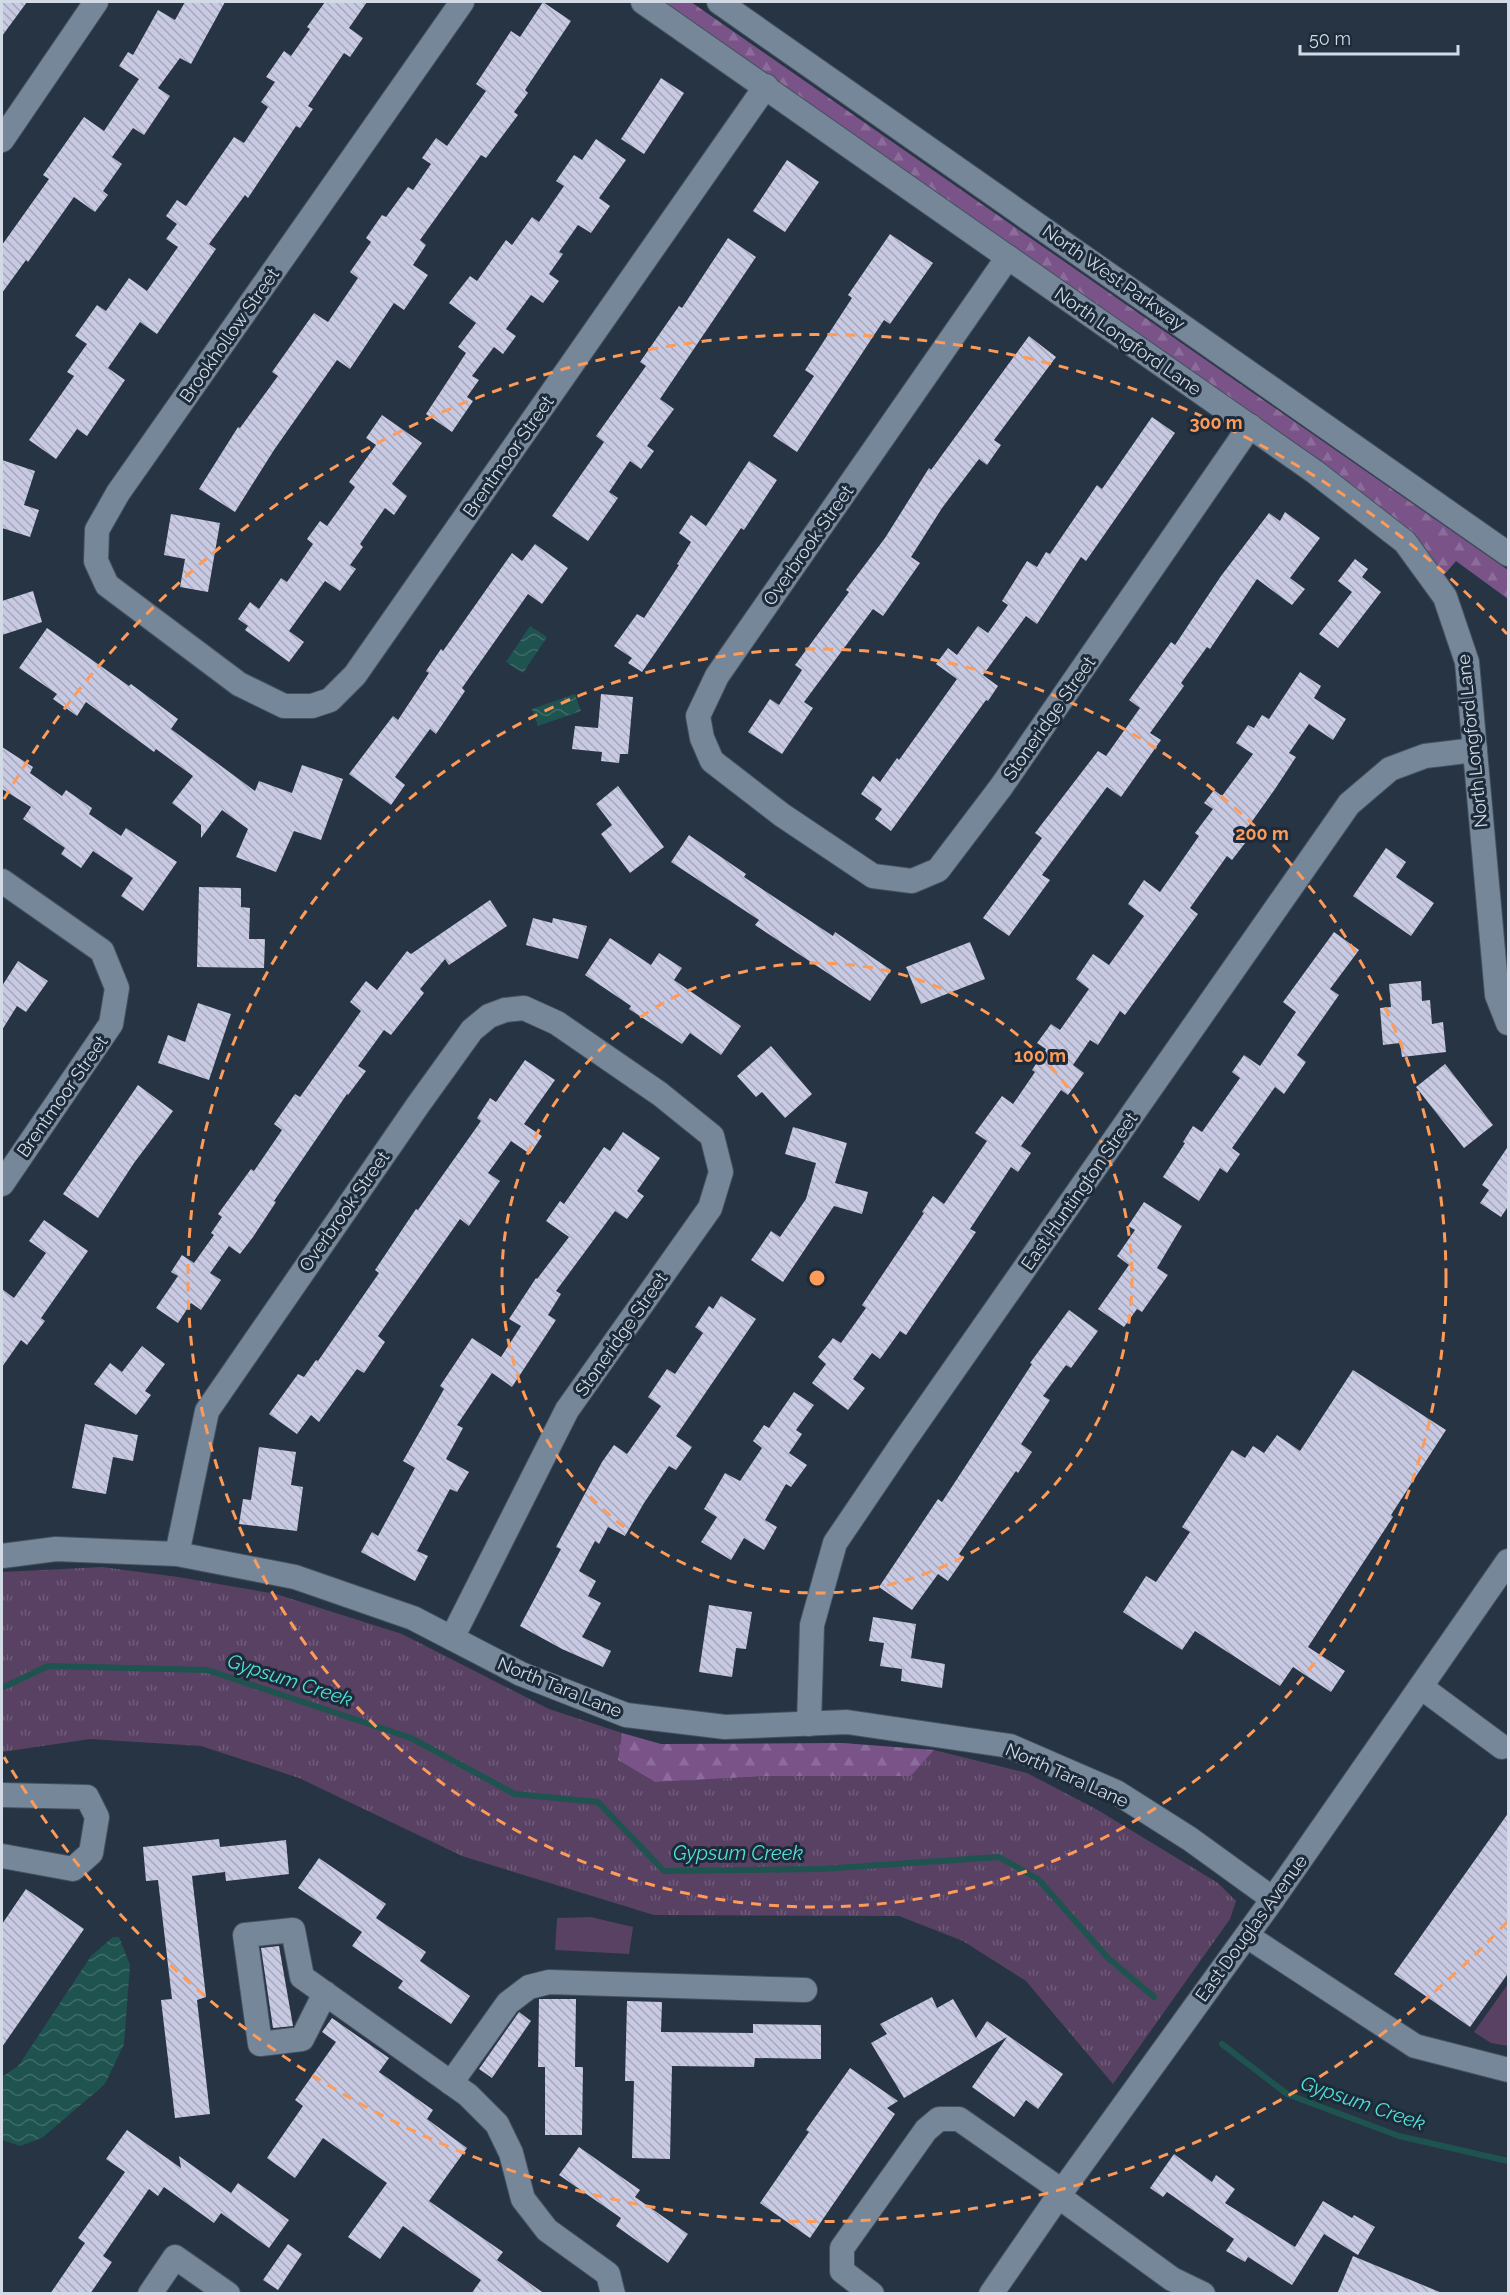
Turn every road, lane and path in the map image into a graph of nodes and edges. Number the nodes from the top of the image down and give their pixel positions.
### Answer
1 (96, 2) edge
2 (462, 2) edge
3 (643, 2) edge
4 (720, 2) edge
5 (766, 86) junction
6 (2, 140) edge
7 (1008, 256) junction
8 (1250, 426) junction
9 (1509, 554) edge
10 (198, 654) joint
11 (1475, 750) junction
12 (792, 822) joint
13 (2, 881) edge
14 (1501, 950) edge
15 (1509, 1023) edge
16 (617, 1064) joint
17 (2, 1184) edge
18 (177, 1554) junction
19 (2, 1556) edge
20 (1509, 1561) edge
21 (452, 1638) junction
22 (1421, 1687) junction
23 (809, 1724) junction
24 (1502, 1747) dead end
25 (2, 1795) edge
26 (2, 1856) edge
27 (1273, 1899) junction
28 (1247, 1936) junction
29 (805, 1990) dead end
30 (325, 1993) junction
31 (1509, 2070) edge
32 (451, 2083) junction
33 (1060, 2194) junction
34 (226, 2293) edge
35 (150, 2294) edge
36 (613, 2294) edge
37 (872, 2294) edge
38 (991, 2294) edge
39 (1203, 2294) edge

1 - 6 street
2 - 10 street, Brookhollow Street
3 - 5 street, North Longford Lane
4 - 9 street, North West Parkway
5 - 7 street, North Longford Lane
5 - 10 street, Brentmoor Street
7 - 8 street, North Longford Lane
7 - 12 street, Overbrook Street
8 - 11 street, North Longford Lane
8 - 12 street, Stoneridge Street
11 - 14 street, North Longford Lane
11 - 23 street, East Huntington Street
13 - 17 street, Brentmoor Street
14 - 15 street, North Longford Lane
16 - 18 street, Overbrook Street
16 - 21 street, Stoneridge Street
18 - 19 street, North Tara Lane
18 - 21 street, North Tara Lane
20 - 22 street, East Douglas Avenue
21 - 23 street, North Tara Lane
22 - 24 street
22 - 27 street, East Douglas Avenue
23 - 27 street, North Tara Lane
25 - 26 street
27 - 28 street, East Douglas Avenue
28 - 31 street
28 - 33 street, East Douglas Avenue
29 - 32 street
30 - 30 street
30 - 32 street
32 - 36 street
33 - 37 street
33 - 38 street, East Douglas Avenue
33 - 39 street
34 - 35 street

